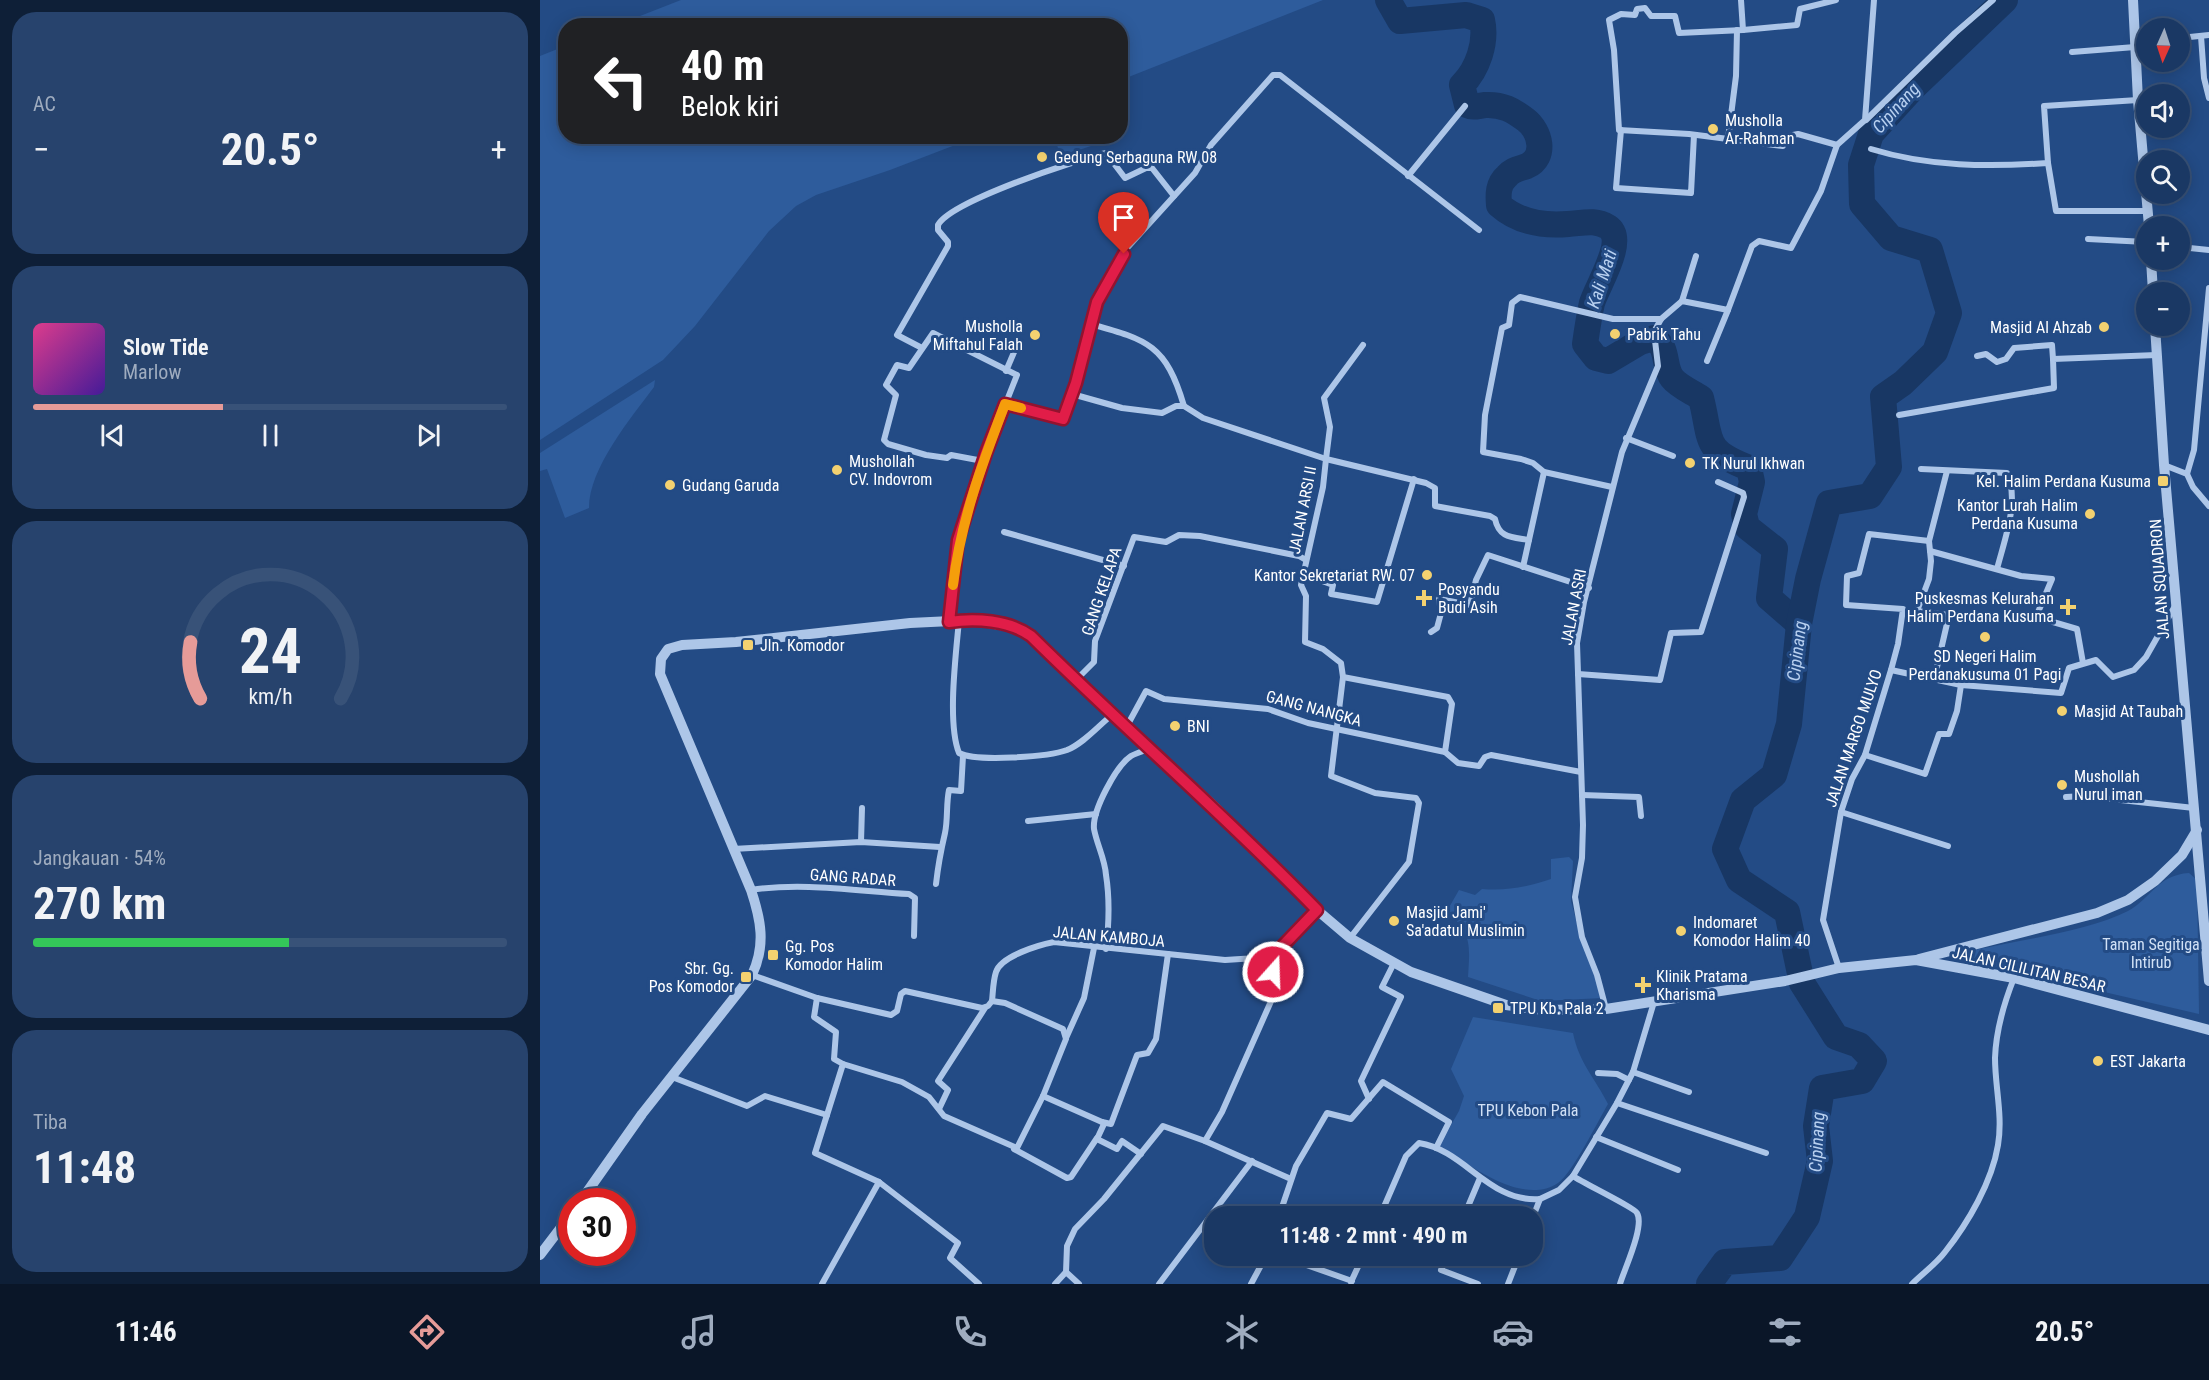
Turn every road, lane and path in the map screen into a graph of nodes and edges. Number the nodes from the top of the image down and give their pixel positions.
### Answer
1 (1741, 0) edge
2 (1836, 0) edge
3 (1874, 0) edge
4 (1994, 0) edge
5 (2133, 0) edge
6 (2136, 22) edge
7 (1740, 30) junction
8 (2209, 35) edge
9 (2201, 36) junction
10 (2190, 37) edge
11 (2136, 43) edge
12 (2072, 52) dead end
13 (2209, 98) edge
14 (2136, 100) edge
15 (1465, 106) dead end
16 (1865, 120) junction
17 (1621, 130) junction
18 (1694, 135) junction
19 (2141, 138) edge
20 (1728, 139) junction
21 (1837, 145) junction
22 (1871, 150) dead end
23 (2048, 163) junction
24 (1408, 176) junction
25 (1174, 196) junction
26 (2148, 211) junction
27 (2148, 216) edge
28 (1479, 230) dead end
29 (2088, 239) dead end
30 (2136, 241) edge
31 (2190, 248) edge
32 (2209, 250) edge
33 (1696, 256) dead end
34 (2209, 288) edge
35 (1682, 301) junction
36 (1728, 310) junction
37 (1661, 318) junction
38 (1091, 324) junction
39 (2156, 336) edge
40 (1018, 343) dead end
41 (1363, 345) dead end
42 (922, 348) junction
43 (2157, 355) junction
44 (1977, 356) dead end
45 (2053, 359) junction
46 (1707, 361) dead end
47 (1006, 370) junction
48 (1072, 394) junction
49 (1005, 404) junction
50 (1184, 406) junction
51 (1899, 416) dead end
52 (1626, 438) junction
53 (1673, 456) dead end
54 (1326, 459) junction
55 (983, 461) junction
56 (2164, 465) junction
57 (1920, 470) dead end
58 (1947, 471) junction
59 (1544, 472) junction
60 (2187, 474) junction
61 (1414, 479) junction
62 (1718, 482) dead end
63 (1612, 488) junction
64 (2209, 506) edge
65 (1004, 532) dead end
66 (1529, 540) junction
67 (1929, 541) junction
68 (1930, 551) junction
69 (1306, 560) junction
70 (1124, 566) junction
71 (1523, 567) junction
72 (1996, 569) junction
73 (1303, 574) junction
74 (1589, 588) junction
75 (2176, 605) junction
76 (1903, 609) junction
77 (1917, 611) junction
78 (954, 621) junction
79 (1431, 632) dead end
80 (2084, 663) junction
81 (1891, 670) junction
82 (1578, 674) junction
83 (1343, 677) junction
84 (1076, 680) junction
85 (1934, 680) junction
86 (1961, 685) junction
87 (1112, 715) junction
88 (1126, 728) junction
89 (1338, 730) junction
90 (1149, 749) junction
91 (1445, 752) junction
92 (1865, 755) junction
93 (963, 756) junction
94 (1581, 772) junction
95 (1582, 795) junction
96 (2066, 797) dead end
97 (862, 808) dead end
98 (2194, 808) junction
99 (1841, 812) junction
100 (1096, 814) junction
101 (1641, 816) dead end
102 (1028, 821) dead end
103 (2197, 830) junction
104 (861, 842) junction
105 (1948, 846) dead end
106 (940, 847) junction
107 (733, 849) junction
108 (936, 884) dead end
109 (751, 890) junction
110 (1317, 910) junction
111 (914, 936) dead end
112 (1350, 938) junction
113 (1094, 948) junction
114 (1106, 949) junction
115 (1168, 954) junction
116 (1272, 957) junction
117 (1916, 960) junction
118 (1394, 963) junction
119 (1835, 969) junction
120 (752, 975) junction
121 (2014, 978) junction
122 (2209, 981) edge
123 (817, 998) junction
124 (992, 1001) junction
125 (1654, 1002) junction
126 (985, 1008) junction
127 (1606, 1009) junction
128 (2209, 1030) edge
129 (1066, 1039) junction
130 (843, 1064) junction
131 (1633, 1072) junction
132 (1598, 1073) dead end
133 (672, 1077) junction
134 (1629, 1080) junction
135 (1689, 1092) dead end
136 (1042, 1096) junction
137 (1369, 1099) junction
138 (1617, 1103) junction
139 (939, 1110) junction
140 (827, 1115) junction
141 (1102, 1122) junction
142 (1596, 1137) junction
143 (1096, 1138) junction
144 (1204, 1141) junction
145 (1436, 1148) junction
146 (1014, 1149) junction
147 (1766, 1153) dead end
148 (1142, 1154) junction
149 (1252, 1161) junction
150 (1678, 1170) dead end
151 (1573, 1176) junction
152 (1480, 1178) junction
153 (1291, 1179) junction
154 (879, 1182) junction
155 (590, 1188) edge
156 (1540, 1199) junction
157 (1282, 1206) edge
158 (1385, 1206) edge
159 (1468, 1206) edge
160 (1537, 1206) edge
161 (558, 1231) edge
162 (540, 1255) edge
163 (1261, 1266) edge
164 (1307, 1266) edge
165 (1359, 1266) edge
166 (1443, 1266) edge
167 (1515, 1266) edge
168 (1066, 1272) junction
169 (1351, 1283) edge
170 (822, 1284) edge
171 (979, 1284) edge
172 (1055, 1284) edge
173 (1079, 1284) edge
174 (1159, 1284) edge
175 (1251, 1284) edge
176 (1478, 1284) edge
177 (1508, 1284) edge
178 (1620, 1284) edge
179 (1912, 1284) edge

1 - 7 street
2 - 7 street
3 - 16 street
4 - 16 street
5 - 6 street
7 - 17 street
7 - 20 street
8 - 9 street
9 - 10 street
9 - 13 street
11 - 12 street
14 - 23 street
15 - 24 street
16 - 21 street
17 - 18 street
17 - 18 street
18 - 20 street
19 - 26 street
20 - 21 street
21 - 36 street
22 - 23 street
23 - 26 street
24 - 25 street
24 - 28 street
25 - 38 street
25 - 42 street
26 - 27 street
29 - 30 street
31 - 32 street
33 - 35 street
34 - 60 street
35 - 36 street
35 - 37 street, JALAN ASRI
36 - 46 street
37 - 52 street, JALAN ASRI
37 - 59 street
38 - 48 street
38 - 50 street
39 - 43 street, JALAN SQUADRON
40 - 47 street
41 - 54 street
42 - 47 street
42 - 55 street
43 - 45 street
43 - 56 street, JALAN SQUADRON
44 - 45 street
45 - 51 street
47 - 49 street
48 - 49 street
48 - 50 street
49 - 55 street
50 - 54 street, JALAN ARSI II
52 - 53 street
52 - 63 street, JALAN ASRI
54 - 61 street
54 - 69 street, JALAN ARSI II
55 - 78 street
56 - 60 street
56 - 75 street, JALAN SQUADRON
57 - 58 street
58 - 67 street
58 - 72 street
59 - 63 street
59 - 66 street
60 - 64 street
61 - 66 street
61 - 73 street
62 - 82 street
63 - 74 street, JALAN ASRI
65 - 70 street
66 - 71 street
67 - 68 street
67 - 76 street
68 - 72 street
68 - 77 street
69 - 70 street, GANG KELAPA
69 - 73 street, JALAN ARSI II
70 - 84 street, GANG KELAPA
71 - 74 street
71 - 79 street
72 - 80 street
73 - 83 street, JALAN ARSI II
74 - 82 street, JALAN ASRI
75 - 80 street
75 - 98 street, JALAN SQUADRON
76 - 77 street
76 - 81 street, JALAN MARGO MULYO
77 - 85 street
78 - 84 street, JALAN CILILITAN BESAR
78 - 93 street
78 - 107 street, JALAN CILILITAN BESAR
80 - 86 street
81 - 85 street
81 - 92 street, JALAN MARGO MULYO
82 - 94 street, JALAN ASRI
83 - 89 street
83 - 91 street
84 - 87 street, JALAN CILILITAN BESAR
85 - 86 street
86 - 92 street
87 - 88 street, JALAN CILILITAN BESAR
87 - 93 street
88 - 89 street, GANG NANGKA
88 - 90 street, JALAN CILILITAN BESAR
89 - 91 street, GANG NANGKA
89 - 112 street
90 - 100 street
90 - 110 street, JALAN CILILITAN BESAR
91 - 94 street
92 - 99 street, JALAN MARGO MULYO
93 - 106 street
94 - 95 street, JALAN ASRI
95 - 101 street
95 - 127 street, JALAN ASRI
96 - 98 street
97 - 104 street
98 - 103 street, JALAN SQUADRON
99 - 105 street
99 - 119 street, JALAN MARGO MULYO
100 - 102 street
100 - 114 street
103 - 117 street
103 - 122 street, JALAN SQUADRON
104 - 106 street
104 - 107 street
106 - 108 street
107 - 109 street
109 - 111 street, GANG RADAR
109 - 120 street
110 - 112 street, JALAN CILILITAN BESAR
110 - 116 street
112 - 118 street, JALAN CILILITAN BESAR
113 - 114 street, JALAN KAMBOJA
113 - 124 street, JALAN KAMBOJA
113 - 129 street
114 - 115 street, JALAN KAMBOJA
115 - 116 street, JALAN KAMBOJA
115 - 141 street
116 - 144 street
117 - 119 street, JALAN CILILITAN BESAR
117 - 121 street, JALAN CILILITAN BESAR
118 - 127 street, JALAN CILILITAN BESAR
118 - 137 street
119 - 125 street, JALAN CILILITAN BESAR
120 - 123 street
120 - 133 street
121 - 128 street, JALAN CILILITAN BESAR
121 - 179 street
123 - 126 street
123 - 130 street
124 - 126 street
124 - 129 street
125 - 127 street, JALAN CILILITAN BESAR
125 - 131 street
126 - 139 street
129 - 136 street
130 - 139 street
130 - 140 street
131 - 134 street
131 - 135 street
132 - 134 street
133 - 140 street
133 - 155 street
134 - 138 street
136 - 141 street
136 - 146 street
137 - 145 street
137 - 153 street
138 - 142 street
138 - 147 street
139 - 146 street
140 - 154 street
141 - 143 street
142 - 150 street
142 - 151 street
143 - 146 street
143 - 148 street
144 - 148 street
144 - 149 street
145 - 152 street
145 - 158 street
148 - 168 street
149 - 153 street
149 - 174 street
151 - 156 street
151 - 178 street
152 - 156 street
152 - 159 street
153 - 157 street
154 - 170 street
154 - 171 street
156 - 160 street
161 - 162 street
163 - 175 street
164 - 169 street
165 - 169 street
166 - 176 street
167 - 177 street
168 - 172 street
168 - 173 street

